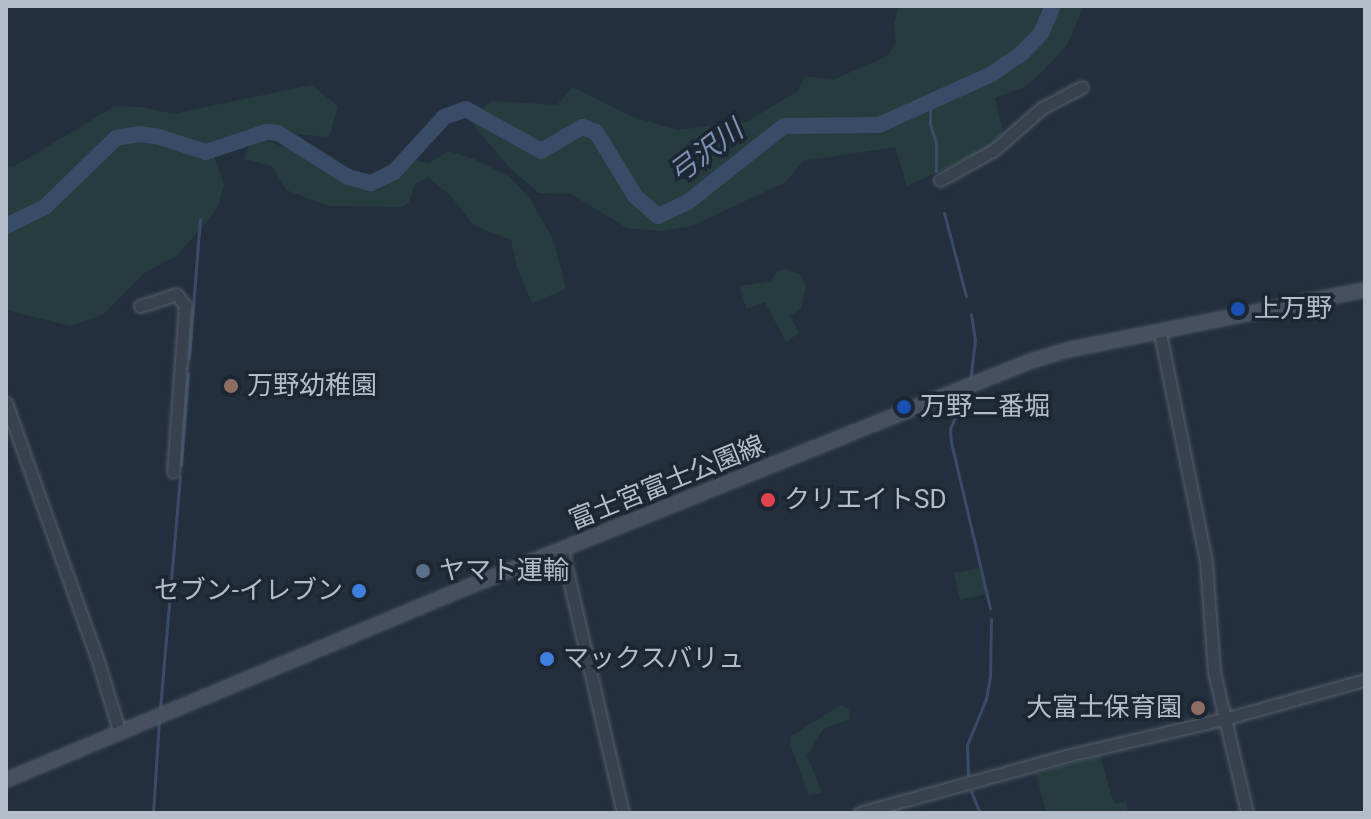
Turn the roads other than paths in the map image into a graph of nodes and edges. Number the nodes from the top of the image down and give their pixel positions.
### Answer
1 (1082, 87) dead end
2 (940, 180) dead end
3 (1365, 290) edge
4 (140, 306) dead end
5 (1160, 333) junction
6 (6, 403) edge
7 (173, 472) dead end
8 (562, 549) junction
9 (1365, 680) edge
10 (1224, 719) junction
11 (120, 733) junction
12 (6, 780) edge
13 (623, 813) edge
14 (859, 813) edge
15 (1247, 813) edge

1 - 2 street
3 - 5 main road, 富士宮富士公園線
4 - 7 street
5 - 8 main road, 富士宮富士公園線
5 - 10 street
6 - 11 street
8 - 11 main road, 富士宮富士公園線
8 - 13 street
9 - 10 street
10 - 14 street
10 - 15 street
11 - 12 main road, 富士宮富士公園線

